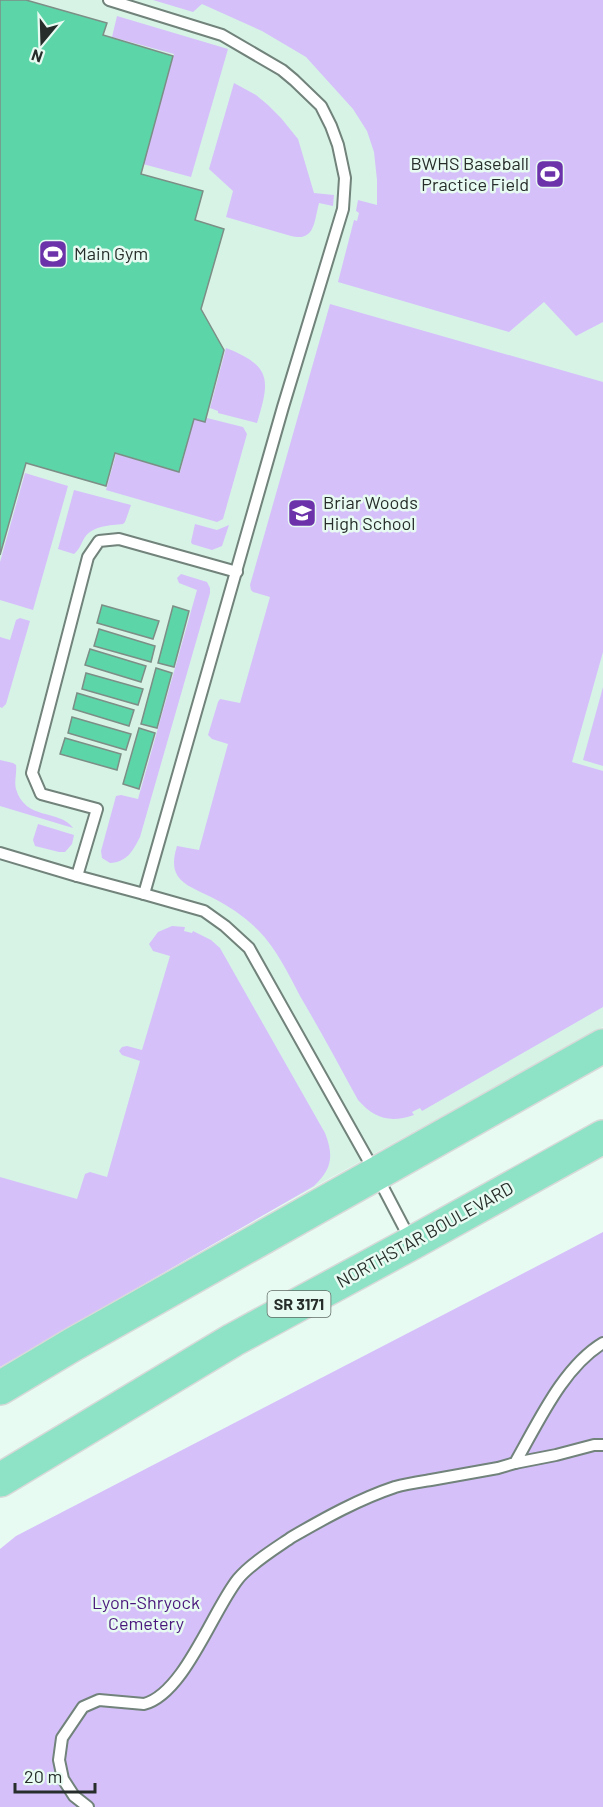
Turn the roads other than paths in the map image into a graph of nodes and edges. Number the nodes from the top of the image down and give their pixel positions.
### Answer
1 (109, 0) edge
2 (237, 572) junction
3 (0, 853) edge
4 (77, 876) junction
5 (144, 894) junction
6 (603, 1046) edge
7 (603, 1137) edge
8 (376, 1174) junction
9 (412, 1243) junction
10 (603, 1342) edge
11 (0, 1388) edge
12 (603, 1445) edge
13 (515, 1463) junction
14 (0, 1480) edge
15 (88, 1807) edge

1 - 2 lane
2 - 4 lane
2 - 5 lane
3 - 4 lane
4 - 5 lane
5 - 8 lane
6 - 8 main road
7 - 9 main road, NORTHSTAR BOULEVARD / SR 3171
8 - 9 lane
8 - 11 main road
9 - 14 main road, NORTHSTAR BOULEVARD / SR 3171
10 - 13 lane
12 - 13 lane
13 - 15 lane

